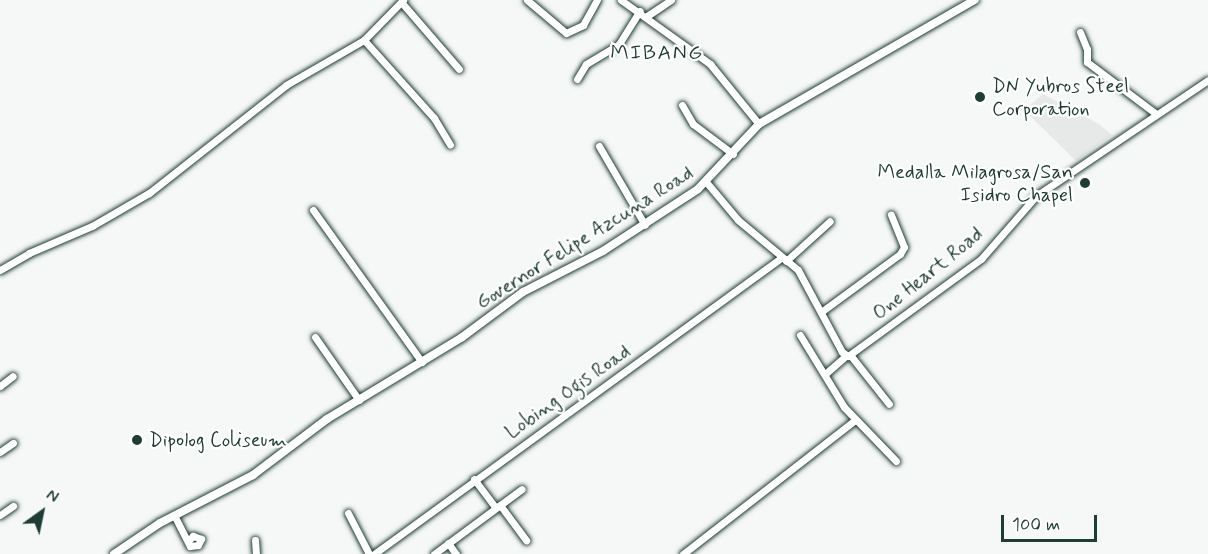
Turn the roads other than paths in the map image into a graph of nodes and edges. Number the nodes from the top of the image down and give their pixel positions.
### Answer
1 (527, 0) edge
2 (597, 0) edge
3 (621, 0) edge
4 (671, 0) edge
5 (975, 0) edge
6 (402, 1) edge
7 (644, 14) junction
8 (1080, 32) dead end
9 (364, 40) junction
10 (459, 69) dead end
11 (577, 79) dead end
12 (1208, 80) edge
13 (682, 105) dead end
14 (1155, 113) junction
15 (759, 124) junction
16 (450, 146) dead end
17 (599, 146) dead end
18 (733, 154) junction
19 (706, 183) junction
20 (313, 210) dead end
21 (891, 214) dead end
22 (830, 221) dead end
23 (645, 225) junction
24 (784, 259) junction
25 (0, 270) edge
26 (821, 312) junction
27 (800, 334) dead end
28 (315, 337) dead end
29 (848, 356) junction
30 (422, 362) junction
31 (825, 374) junction
32 (13, 376) dead end
33 (0, 386) edge
34 (359, 400) junction
35 (889, 404) dead end
36 (855, 420) junction
37 (13, 443) dead end
38 (0, 452) edge
39 (896, 461) dead end
40 (474, 479) junction
41 (522, 489) dead end
42 (13, 506) dead end
43 (498, 506) junction
44 (348, 513) dead end
45 (0, 515) edge
46 (174, 515) junction
47 (255, 540) dead end
48 (526, 540) dead end
49 (188, 541) dead end
50 (448, 543) junction
51 (114, 554) edge
52 (256, 554) edge
53 (369, 554) edge
54 (374, 554) edge
55 (434, 554) edge
56 (456, 554) edge
57 (682, 554) edge

1 - 2 street
3 - 7 street
4 - 7 street
5 - 15 street, Governor Felipe Azcuna Road
6 - 9 street
6 - 10 street
7 - 11 street
7 - 15 street
8 - 14 street
9 - 16 street
9 - 25 street
12 - 14 street, One Heart Road
13 - 18 street
14 - 29 street, One Heart Road
15 - 18 street, Governor Felipe Azcuna Road
17 - 23 street
18 - 19 street, Governor Felipe Azcuna Road
19 - 23 street, Governor Felipe Azcuna Road
19 - 24 street
20 - 30 street
21 - 26 street
22 - 24 street, Lobing Ogis Road
23 - 30 street, Governor Felipe Azcuna Road
24 - 26 street
24 - 40 street, Lobing Ogis Road
26 - 29 street
27 - 31 street
28 - 34 street
29 - 31 street, One Heart Road
29 - 35 street
30 - 34 street, Governor Felipe Azcuna Road
31 - 36 street
32 - 33 street
34 - 46 street, Governor Felipe Azcuna Road
36 - 39 street
36 - 57 street
37 - 38 street
40 - 43 street
40 - 54 street, Lobing Ogis Road
41 - 43 street
42 - 45 street
43 - 48 street
43 - 50 street
44 - 53 street
46 - 49 street
46 - 51 street, Governor Felipe Azcuna Road
47 - 52 street
50 - 55 street
50 - 56 street

